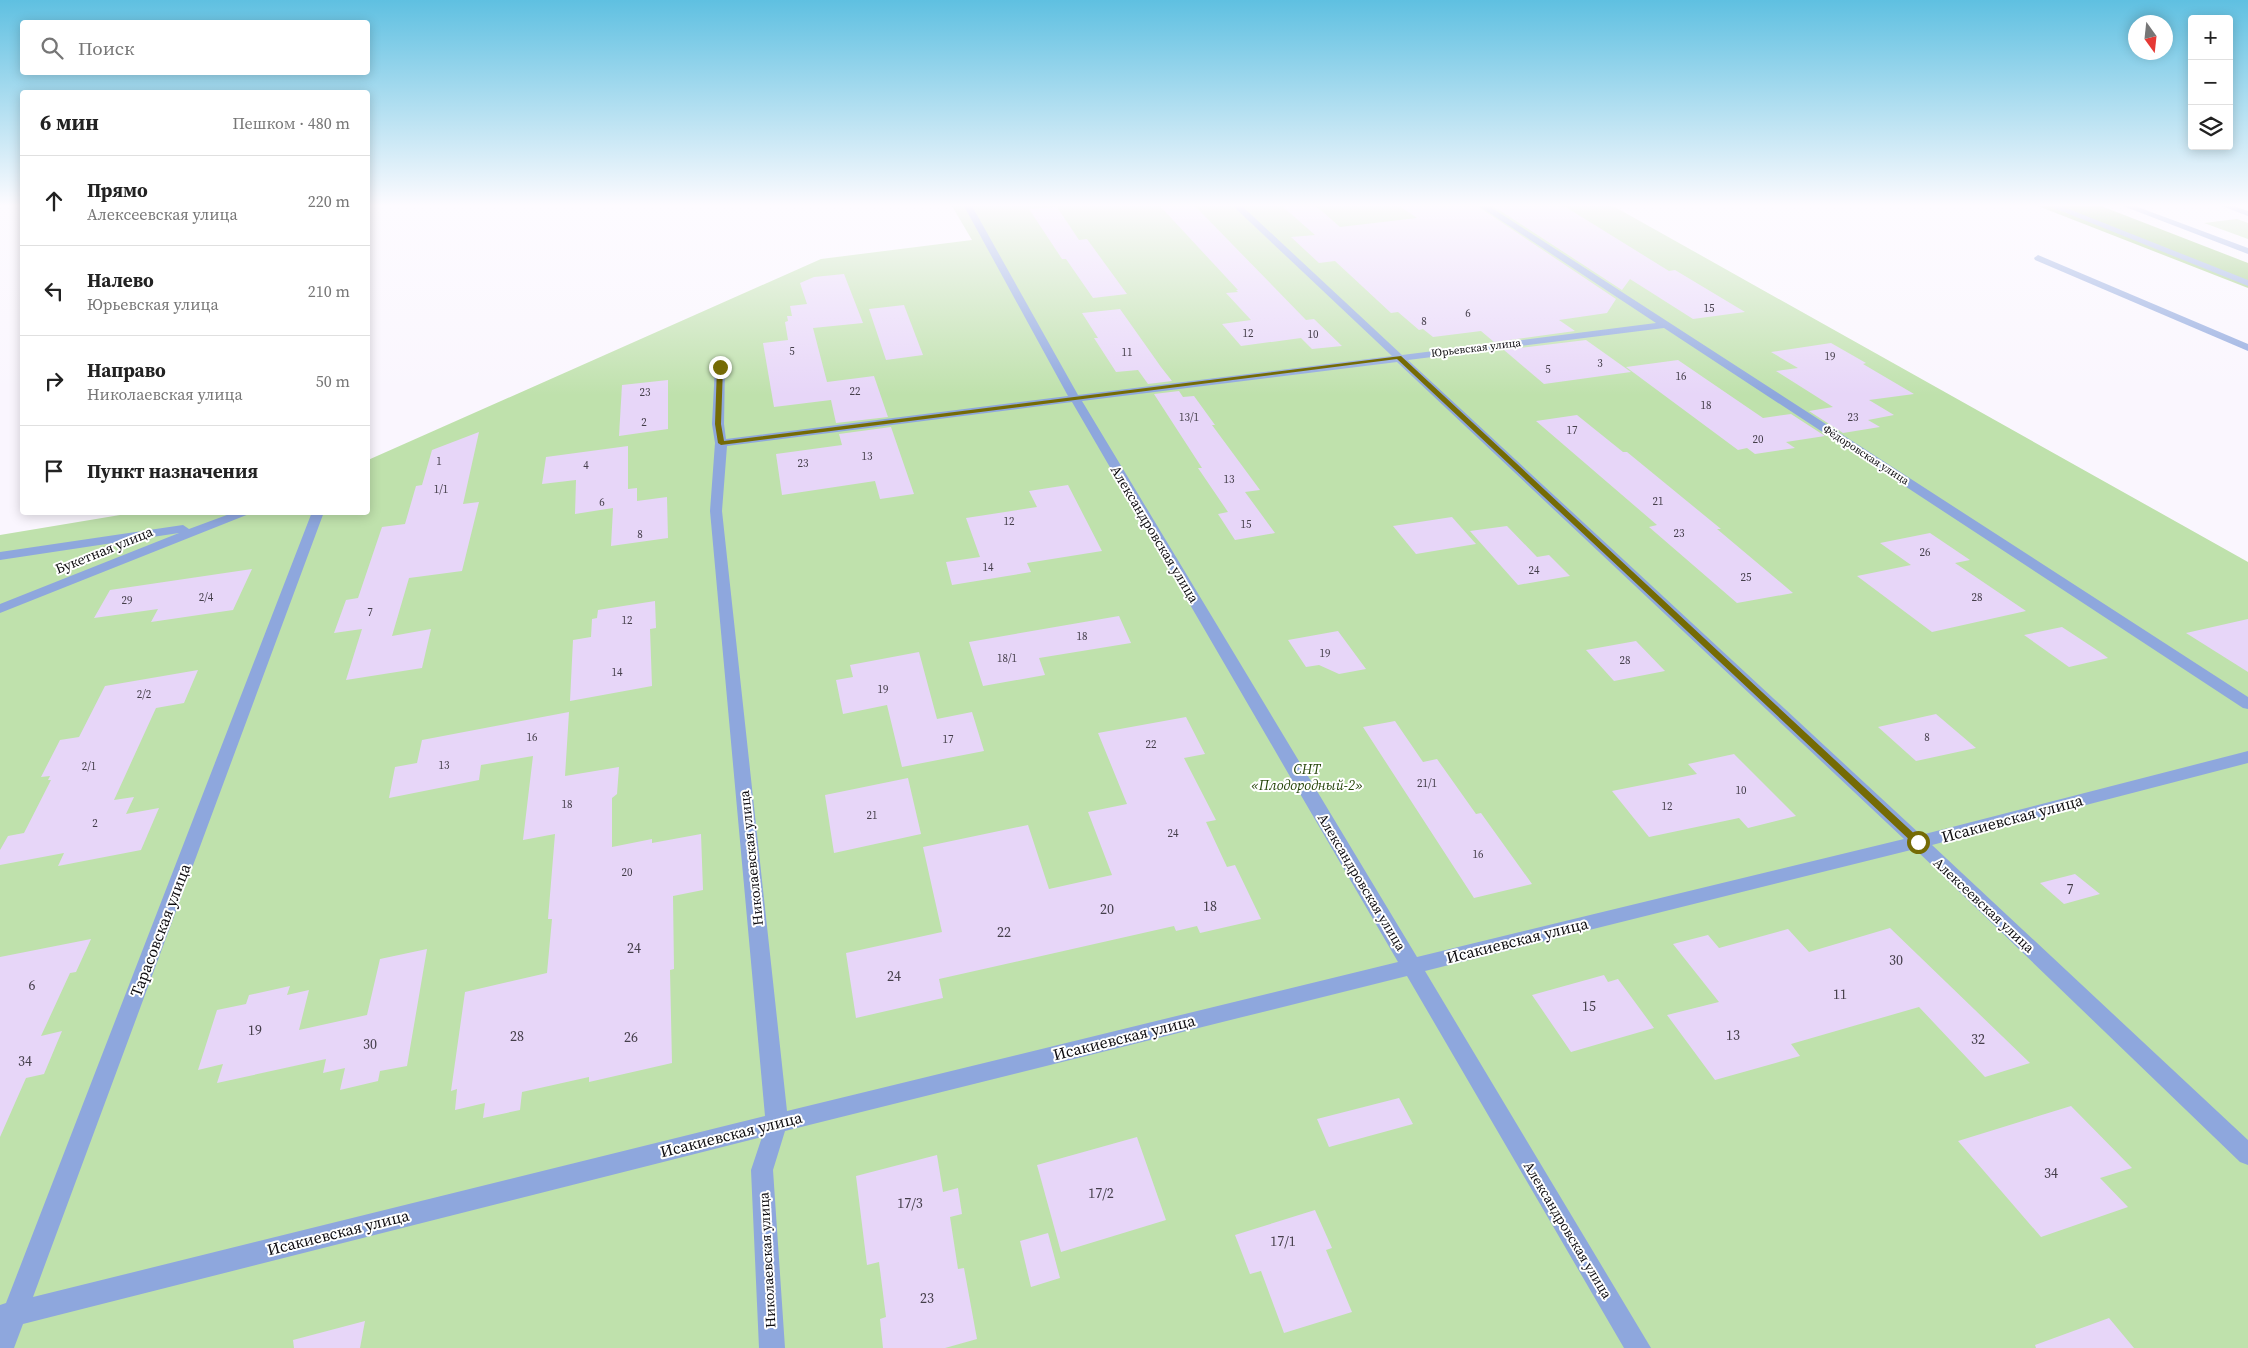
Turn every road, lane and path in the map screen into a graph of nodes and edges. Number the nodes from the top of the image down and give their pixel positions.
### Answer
1 (1003, 269) edge
2 (1304, 269) edge
3 (1579, 269) edge
4 (2063, 269) edge
5 (2212, 269) edge
6 (2248, 283) edge
7 (1665, 325) junction
8 (2248, 348) edge
9 (1399, 357) junction
10 (720, 367) dead end
11 (1075, 399) junction
12 (721, 443) junction
13 (240, 515) edge
14 (317, 515) edge
15 (209, 526) junction
16 (0, 556) edge
17 (0, 609) edge
18 (2248, 704) edge
19 (2248, 757) edge
20 (1918, 842) junction
21 (1412, 966) junction
22 (777, 1123) junction
23 (2248, 1155) edge
24 (7, 1315) edge
25 (1, 1348) edge
26 (772, 1348) edge
27 (1638, 1348) edge

1 - 11 street, Александровская улица
2 - 9 street, Алексеевская улица
3 - 7 street, Фёдоровская улица
4 - 8 street
5 - 6 street
7 - 9 street, Юрьевская улица
7 - 18 street, Фёдоровская улица
9 - 11 street, Юрьевская улица
9 - 20 street, Алексеевская улица
10 - 12 street, Николаевская улица
11 - 12 street, Юрьевская улица
11 - 21 street, Александровская улица
12 - 22 street, Николаевская улица
13 - 15 street, Букетная улица
14 - 24 street, Тарасовская улица
15 - 16 street
15 - 17 street, Букетная улица
19 - 20 street, Исакиевская улица
20 - 21 street, Исакиевская улица
20 - 23 street, Алексеевская улица
21 - 22 street, Исакиевская улица
21 - 27 street, Александровская улица
22 - 24 street, Исакиевская улица
22 - 26 street, Николаевская улица
24 - 25 street, Тарасовская улица

